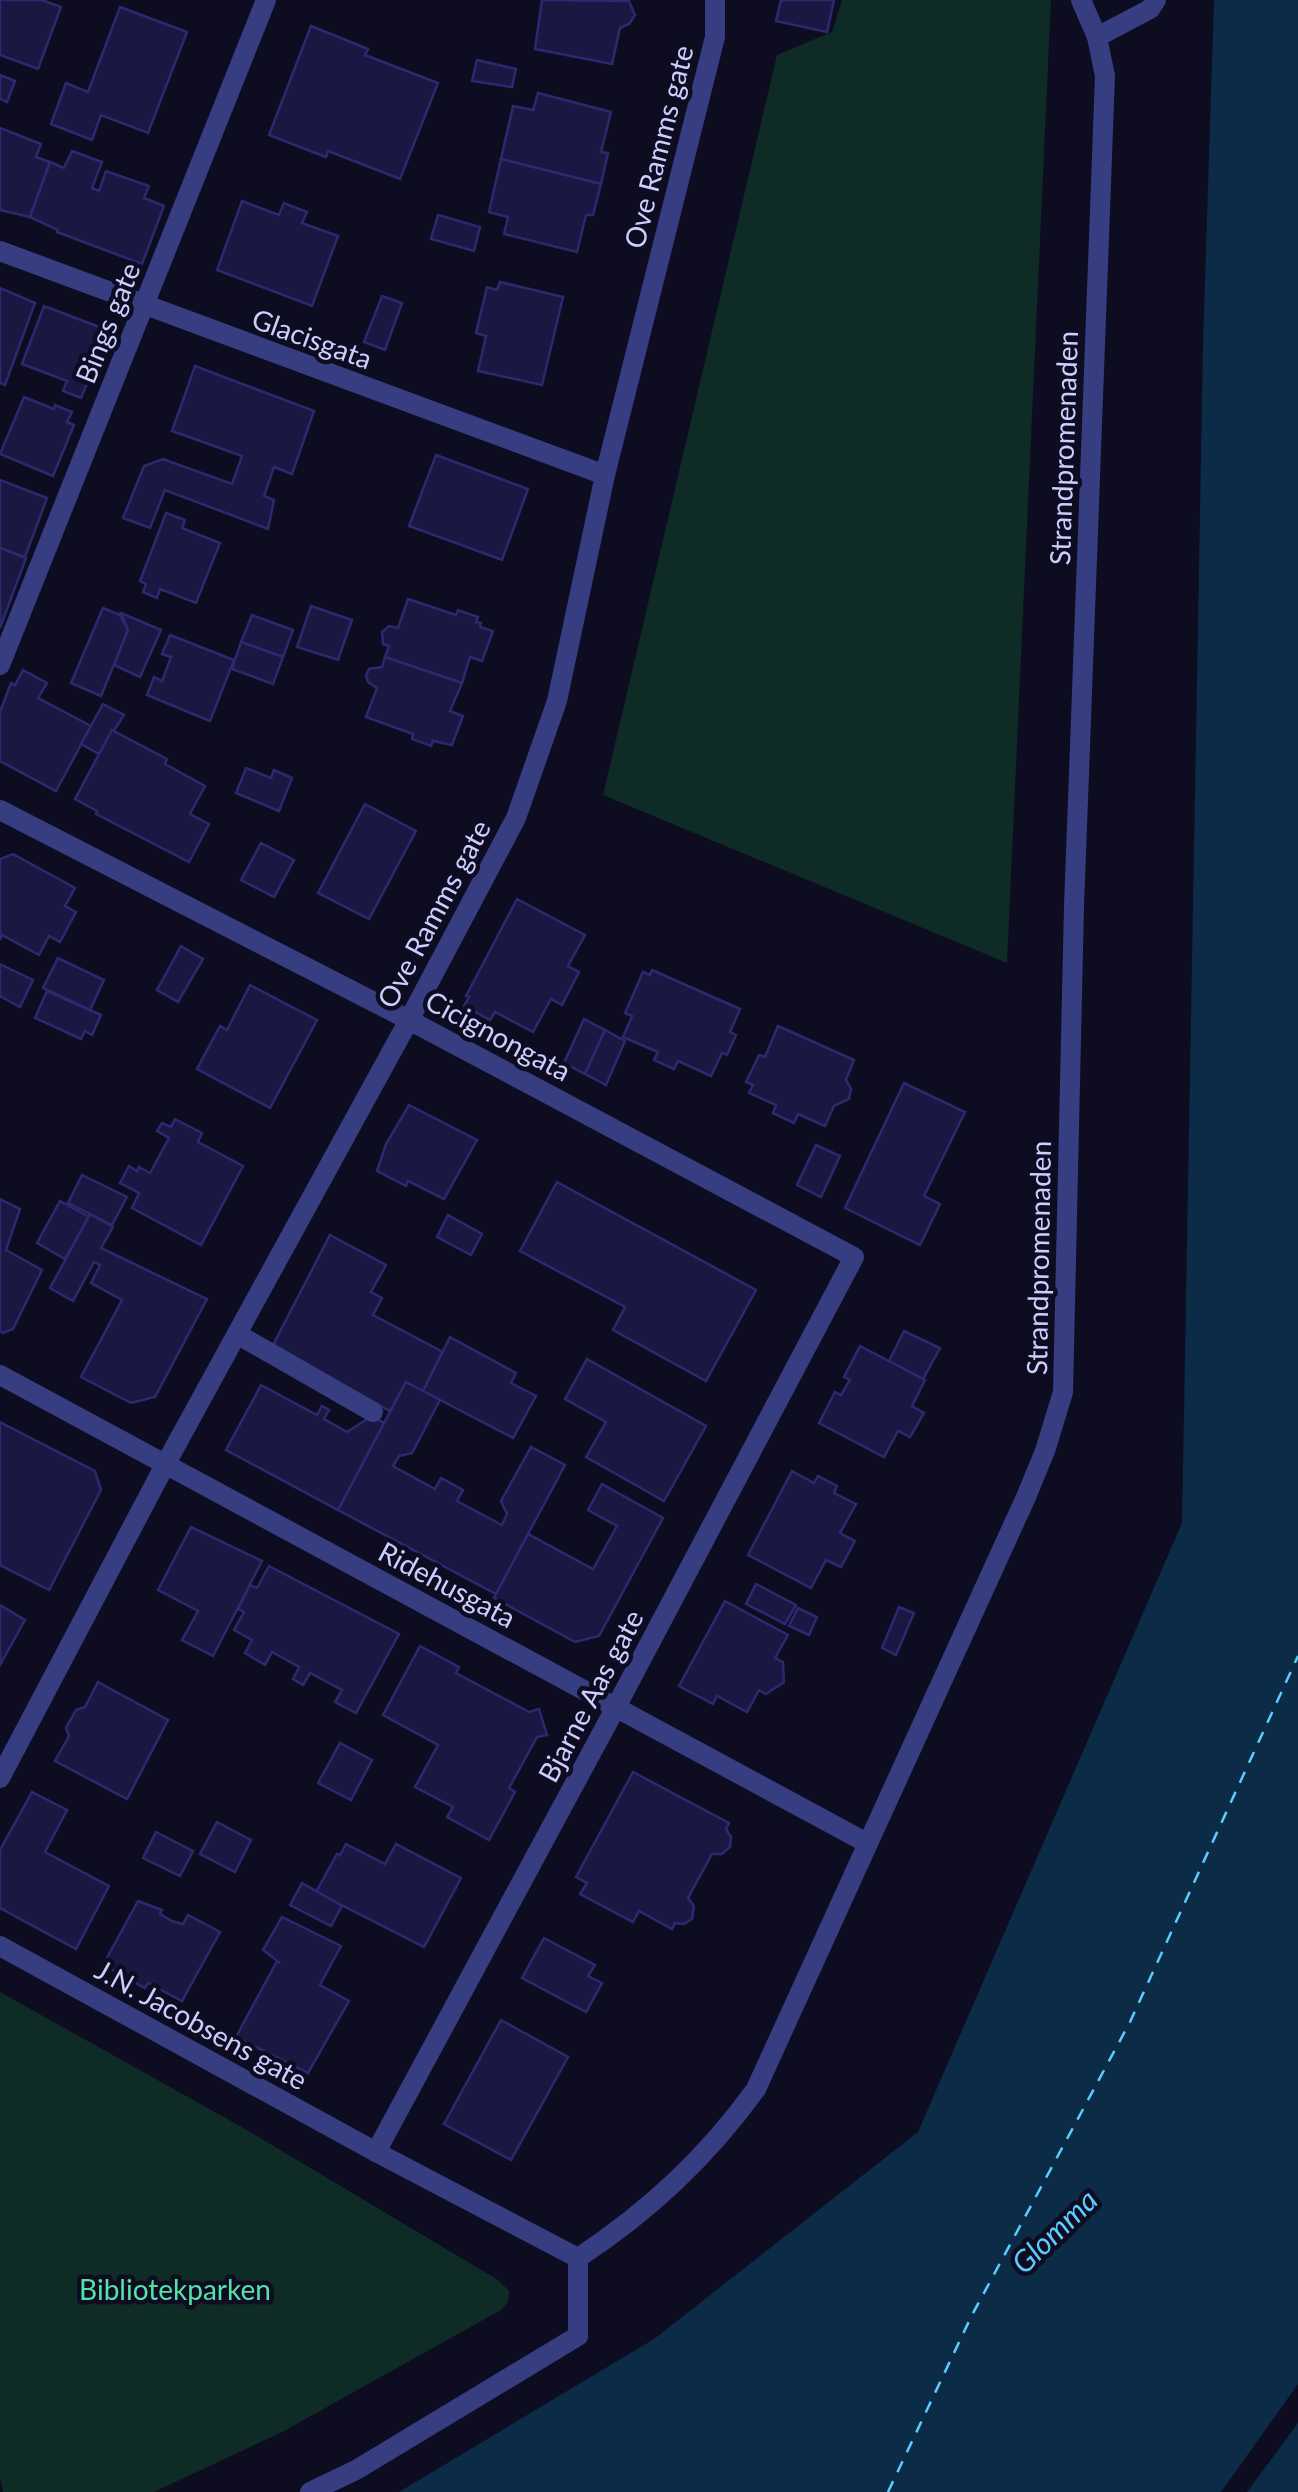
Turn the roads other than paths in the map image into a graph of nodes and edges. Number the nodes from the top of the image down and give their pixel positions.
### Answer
1 (266, 0) edge
2 (715, 0) edge
3 (1081, 0) edge
4 (1156, 0) edge
5 (1097, 37) junction
6 (0, 251) edge
7 (145, 307) junction
8 (606, 475) junction
9 (0, 666) edge
10 (0, 810) edge
11 (409, 1020) junction
12 (850, 1263) joint
13 (236, 1334) junction
14 (0, 1375) edge
15 (373, 1412) dead end
16 (165, 1465) junction
17 (616, 1707) junction
18 (0, 1778) edge
19 (868, 1843) junction
20 (0, 1946) edge
21 (376, 2152) junction
22 (578, 2258) junction
23 (310, 2492) edge

1 - 7 street, Bings gate
2 - 8 street, Ove Ramms gate
3 - 5 street, Strandpromenaden
4 - 5 street
5 - 19 street, Strandpromenaden
6 - 7 street, Glacisgata
7 - 8 street, Glacisgata
7 - 9 street, Bings gate
8 - 11 street, Ove Ramms gate
10 - 11 street, Cicignongata
11 - 12 street, Cicignongata
11 - 13 street, Ove Ramms gate
12 - 17 street, Bjarne Aas gate
13 - 15 street
13 - 16 street, Ove Ramms gate
14 - 16 street, Ridehusgata
16 - 17 street, Ridehusgata
16 - 18 street, Ove Ramms gate
17 - 19 street, Ridehusgata
17 - 21 street, Bjarne Aas gate
19 - 22 street, Strandpromenaden
20 - 21 street, J.N. Jacobsens gate
21 - 22 street
22 - 23 street

